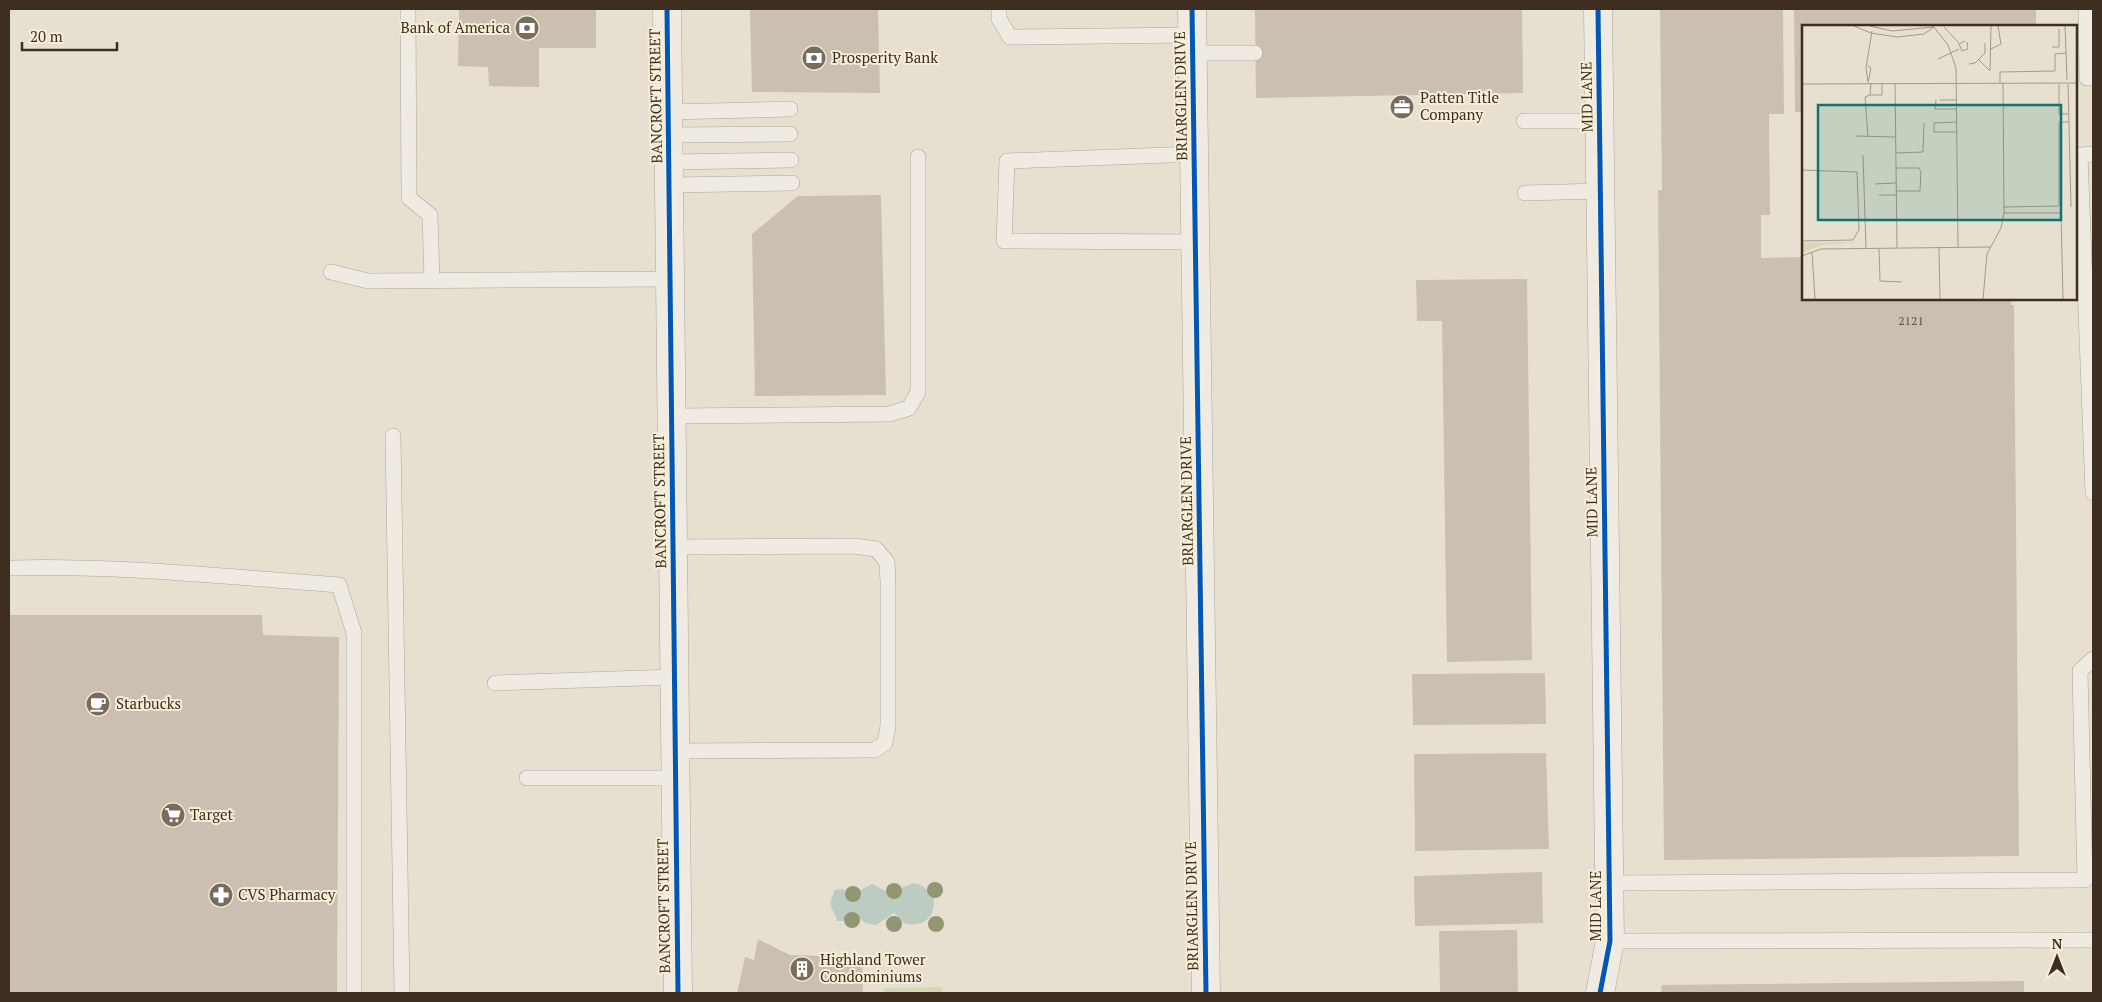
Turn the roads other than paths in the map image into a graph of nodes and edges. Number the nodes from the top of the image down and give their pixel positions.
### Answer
1 (408, 9) edge
2 (667, 9) edge
3 (999, 9) edge
4 (1598, 9) edge
5 (2086, 9) edge
6 (1193, 32) edge
7 (1255, 53) dead end
8 (2093, 78) edge
9 (790, 110) dead end
10 (1524, 121) dead end
11 (1600, 121) junction
12 (790, 134) dead end
13 (669, 148) junction
14 (1195, 154) junction
15 (2093, 154) edge
16 (918, 157) dead end
17 (791, 160) dead end
18 (792, 183) dead end
19 (1600, 191) junction
20 (1525, 193) dead end
21 (1196, 242) junction
22 (331, 272) dead end
23 (670, 279) junction
24 (432, 281) junction
25 (672, 416) junction
26 (393, 436) dead end
27 (2093, 493) edge
28 (673, 547) junction
29 (9, 568) edge
30 (2093, 659) edge
31 (2087, 671) edge
32 (674, 677) junction
33 (494, 683) dead end
34 (675, 751) junction
35 (527, 778) dead end
36 (676, 778) junction
37 (1609, 883) junction
38 (2093, 940) edge
39 (1610, 941) junction
40 (354, 993) edge
41 (402, 993) edge
42 (678, 993) edge
43 (1206, 993) edge
44 (1600, 993) edge

1 - 24 lane
2 - 13 street, BANCROFT STREET
3 - 6 lane
4 - 11 street, MID LANE
5 - 8 lane
6 - 7 lane
6 - 14 street, BRIARGLEN DRIVE
9 - 13 lane
10 - 11 lane
11 - 19 street, MID LANE
12 - 13 lane
13 - 17 lane
13 - 18 lane
13 - 23 street, BANCROFT STREET
14 - 21 street, BRIARGLEN DRIVE
14 - 21 lane
15 - 27 lane
16 - 25 lane
19 - 20 lane
19 - 37 street, MID LANE
21 - 43 street, BRIARGLEN DRIVE
22 - 24 lane
23 - 24 lane
23 - 25 street, BANCROFT STREET
25 - 28 street, BANCROFT STREET
26 - 41 lane
28 - 32 street, BANCROFT STREET
28 - 34 lane
29 - 40 lane
30 - 31 lane
31 - 37 lane
32 - 33 lane
32 - 34 street, BANCROFT STREET
34 - 36 street, BANCROFT STREET
35 - 36 lane
36 - 42 street, BANCROFT STREET
37 - 39 street, MID LANE
38 - 39 lane
39 - 44 street, MID LANE

